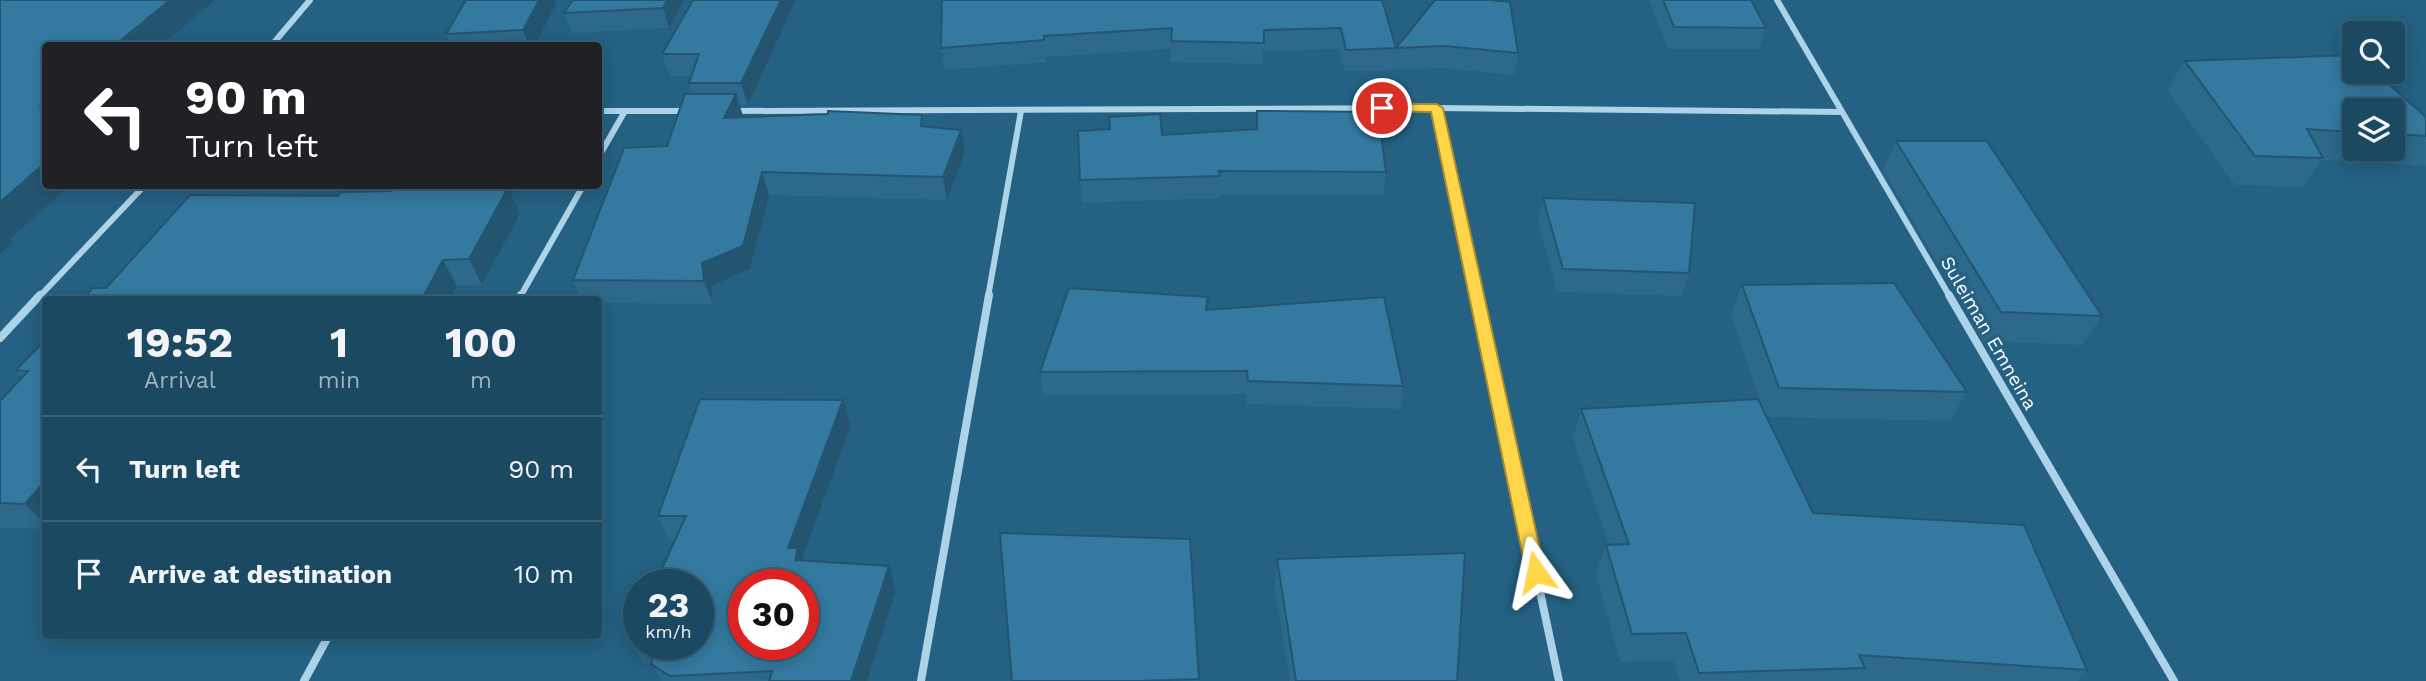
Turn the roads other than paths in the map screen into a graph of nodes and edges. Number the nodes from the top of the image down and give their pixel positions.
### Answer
1 (310, 0) edge
2 (1777, 0) edge
3 (274, 42) edge
4 (1437, 108) junction
5 (602, 111) edge
6 (625, 111) junction
7 (693, 111) edge
8 (721, 111) edge
9 (1021, 111) junction
10 (1842, 113) junction
11 (602, 151) edge
12 (141, 189) edge
13 (581, 189) edge
14 (521, 296) edge
15 (0, 338) edge
16 (328, 639) edge
17 (304, 681) edge
18 (921, 681) edge
19 (1559, 681) edge
20 (2174, 681) edge

1 - 3 street
2 - 10 street, Suleiman Emneina
4 - 9 street
4 - 10 street
4 - 19 street
5 - 6 street
6 - 7 street
6 - 11 street
8 - 9 street
9 - 18 street
10 - 20 street, Suleiman Emneina
12 - 15 street
13 - 14 street
16 - 17 street

